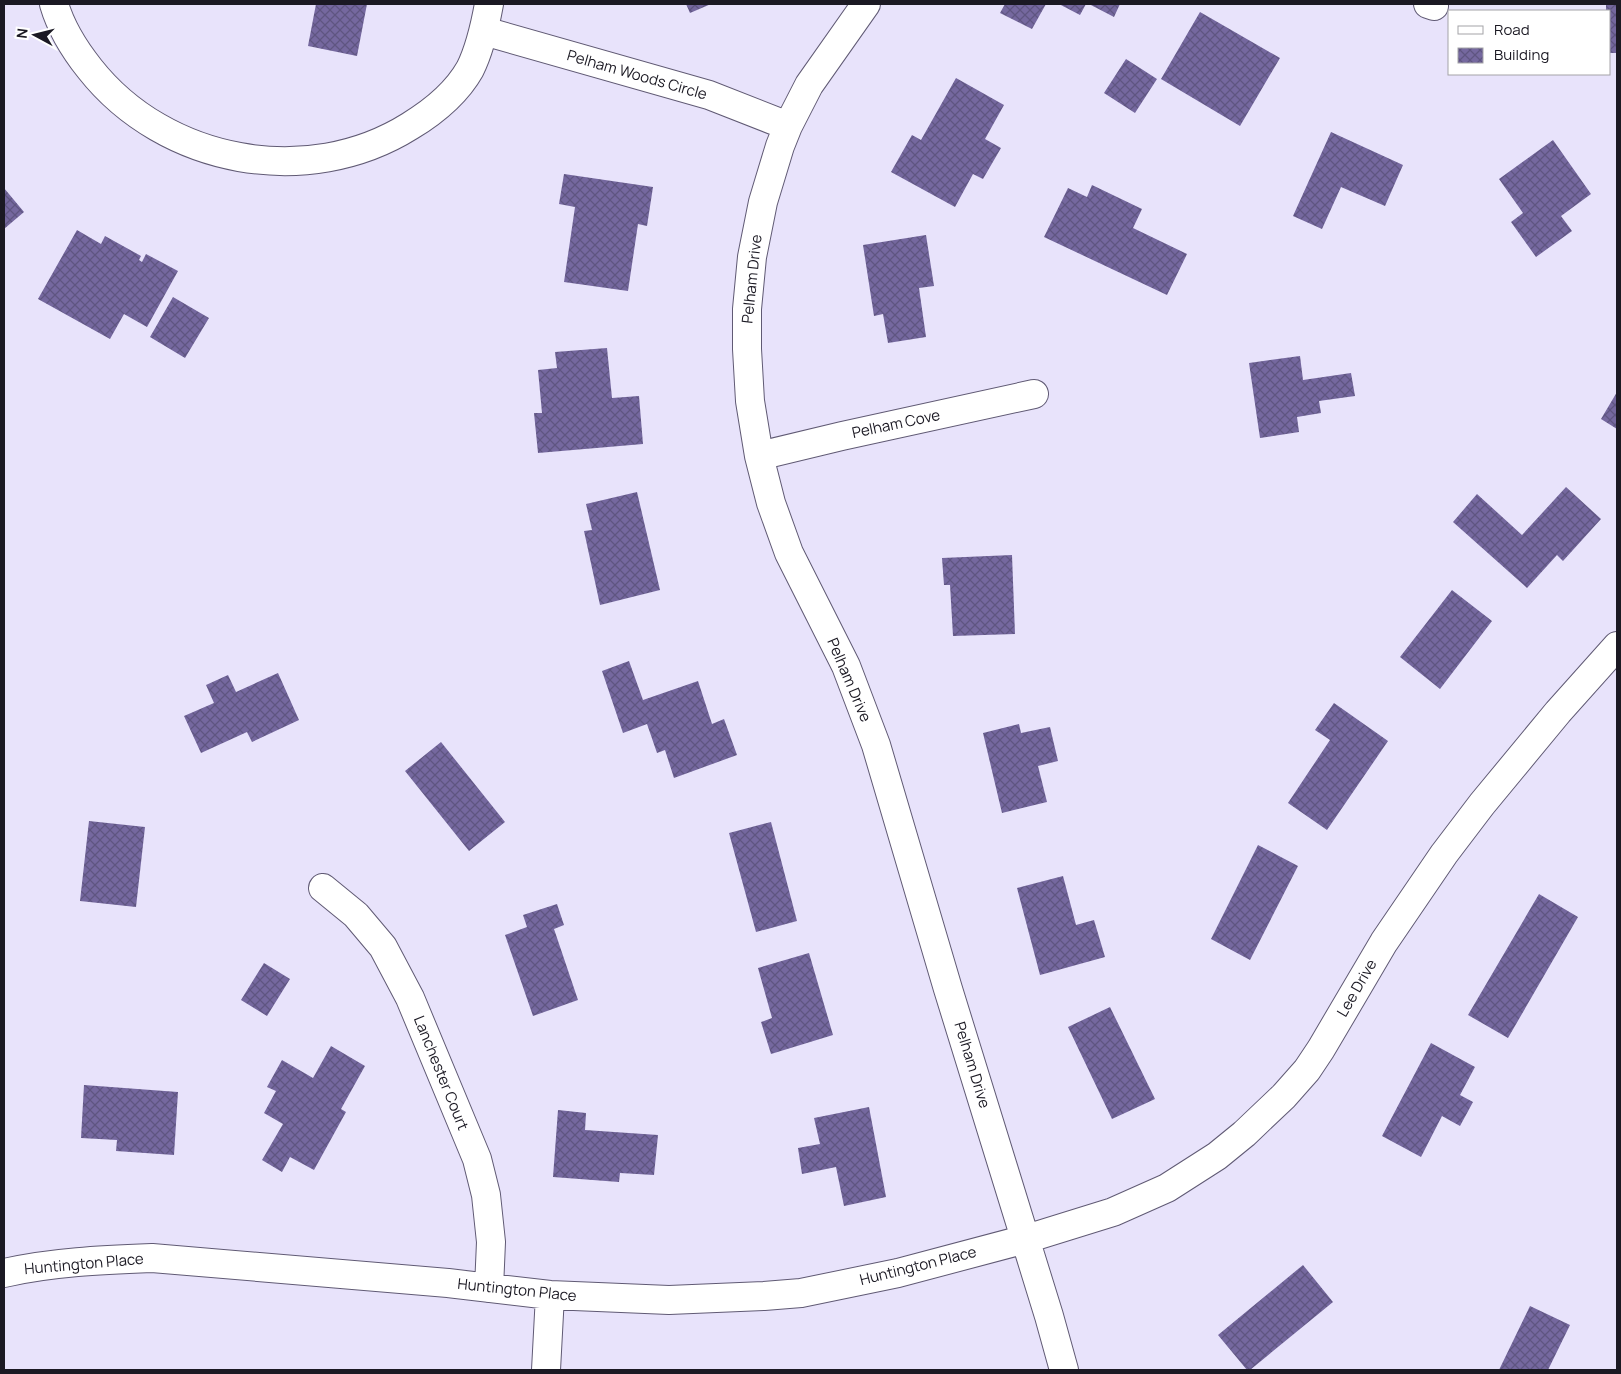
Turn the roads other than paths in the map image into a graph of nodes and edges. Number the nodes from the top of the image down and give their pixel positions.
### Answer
1 (54, 4) edge
2 (489, 4) edge
3 (866, 4) edge
4 (484, 31) junction
5 (788, 126) junction
6 (1034, 394) dead end
7 (759, 456) junction
8 (1617, 646) edge
9 (323, 888) dead end
10 (1026, 1239) junction
11 (4, 1273) edge
12 (490, 1288) junction
13 (550, 1295) junction
14 (546, 1370) edge
15 (1064, 1370) edge

1 - 4 street
2 - 4 street
3 - 5 street, Pelham Drive
4 - 5 street, Pelham Woods Circle
5 - 7 street, Pelham Drive
6 - 7 street, Pelham Cove
7 - 10 street, Pelham Drive
8 - 10 street, Lee Drive
9 - 12 street, Lanchester Court
10 - 13 street, Huntington Place
10 - 15 street, Pelham Drive
11 - 12 street, Huntington Place
12 - 13 street, Huntington Place
13 - 14 street

